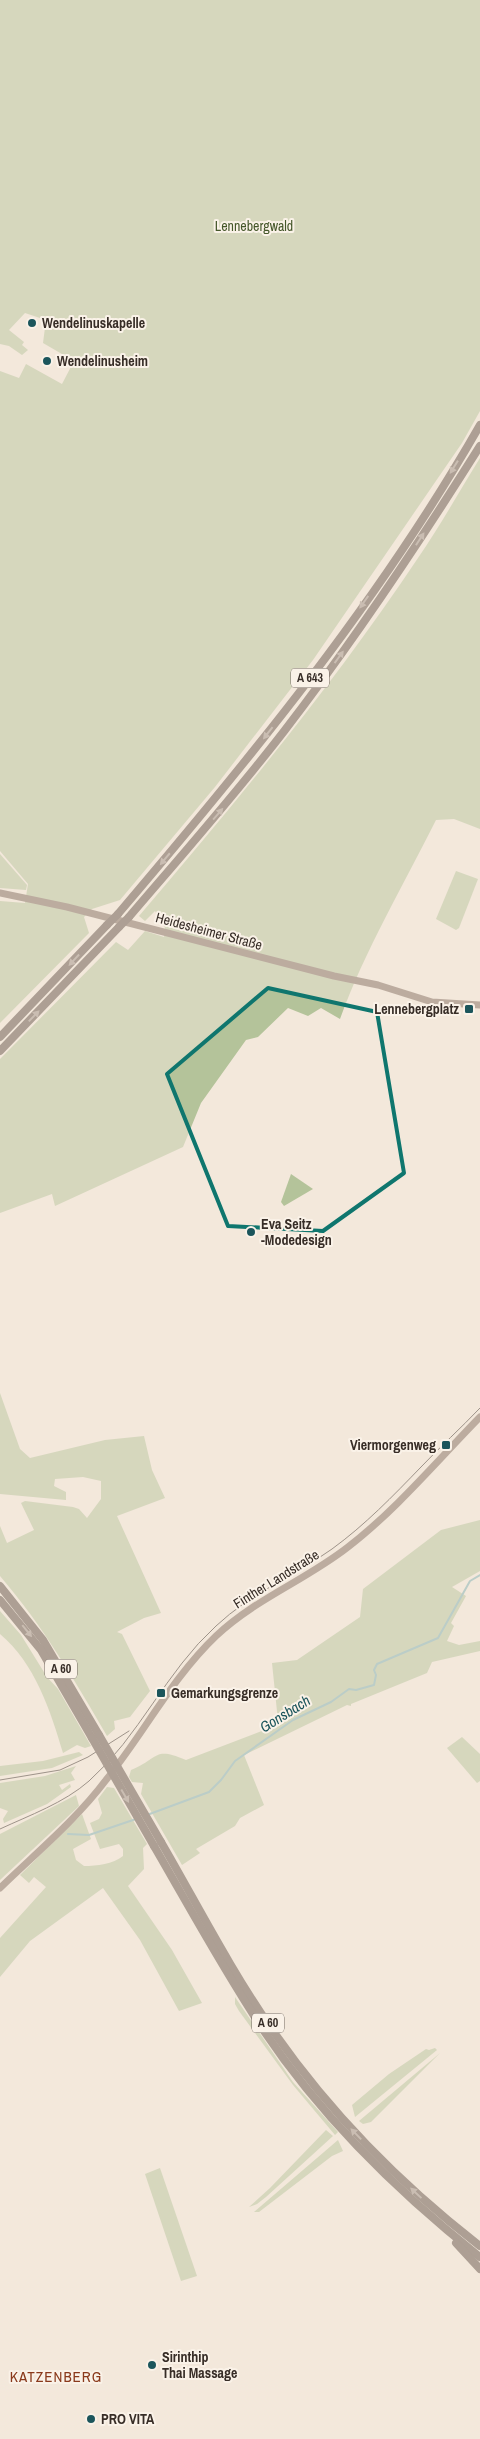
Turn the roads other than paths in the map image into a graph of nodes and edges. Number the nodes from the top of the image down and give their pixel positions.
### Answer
1 (480, 426) edge
2 (480, 446) edge
3 (0, 893) edge
4 (480, 1005) edge
5 (0, 1037) edge
6 (0, 1051) edge
7 (480, 1417) edge
8 (0, 1586) edge
9 (0, 1600) edge
10 (95, 1736) junction
11 (158, 1844) junction
12 (0, 1888) edge
13 (442, 2226) junction
14 (480, 2246) edge
15 (480, 2257) edge
16 (480, 2269) edge

1 -> 5 highway, A 643, bridge
6 -> 2 highway, A 643, bridge
3 - 4 main road, Heidesheimer Straße
7 - 12 main road, Finther Landstraße
8 - 10 highway, A 60
9 -> 10 highway, A 60
10 - 11 highway, A 60, bridge
11 - 13 highway, A 60
14 -> 11 highway, A 60
13 - 15 highway, A 60
13 - 16 highway

